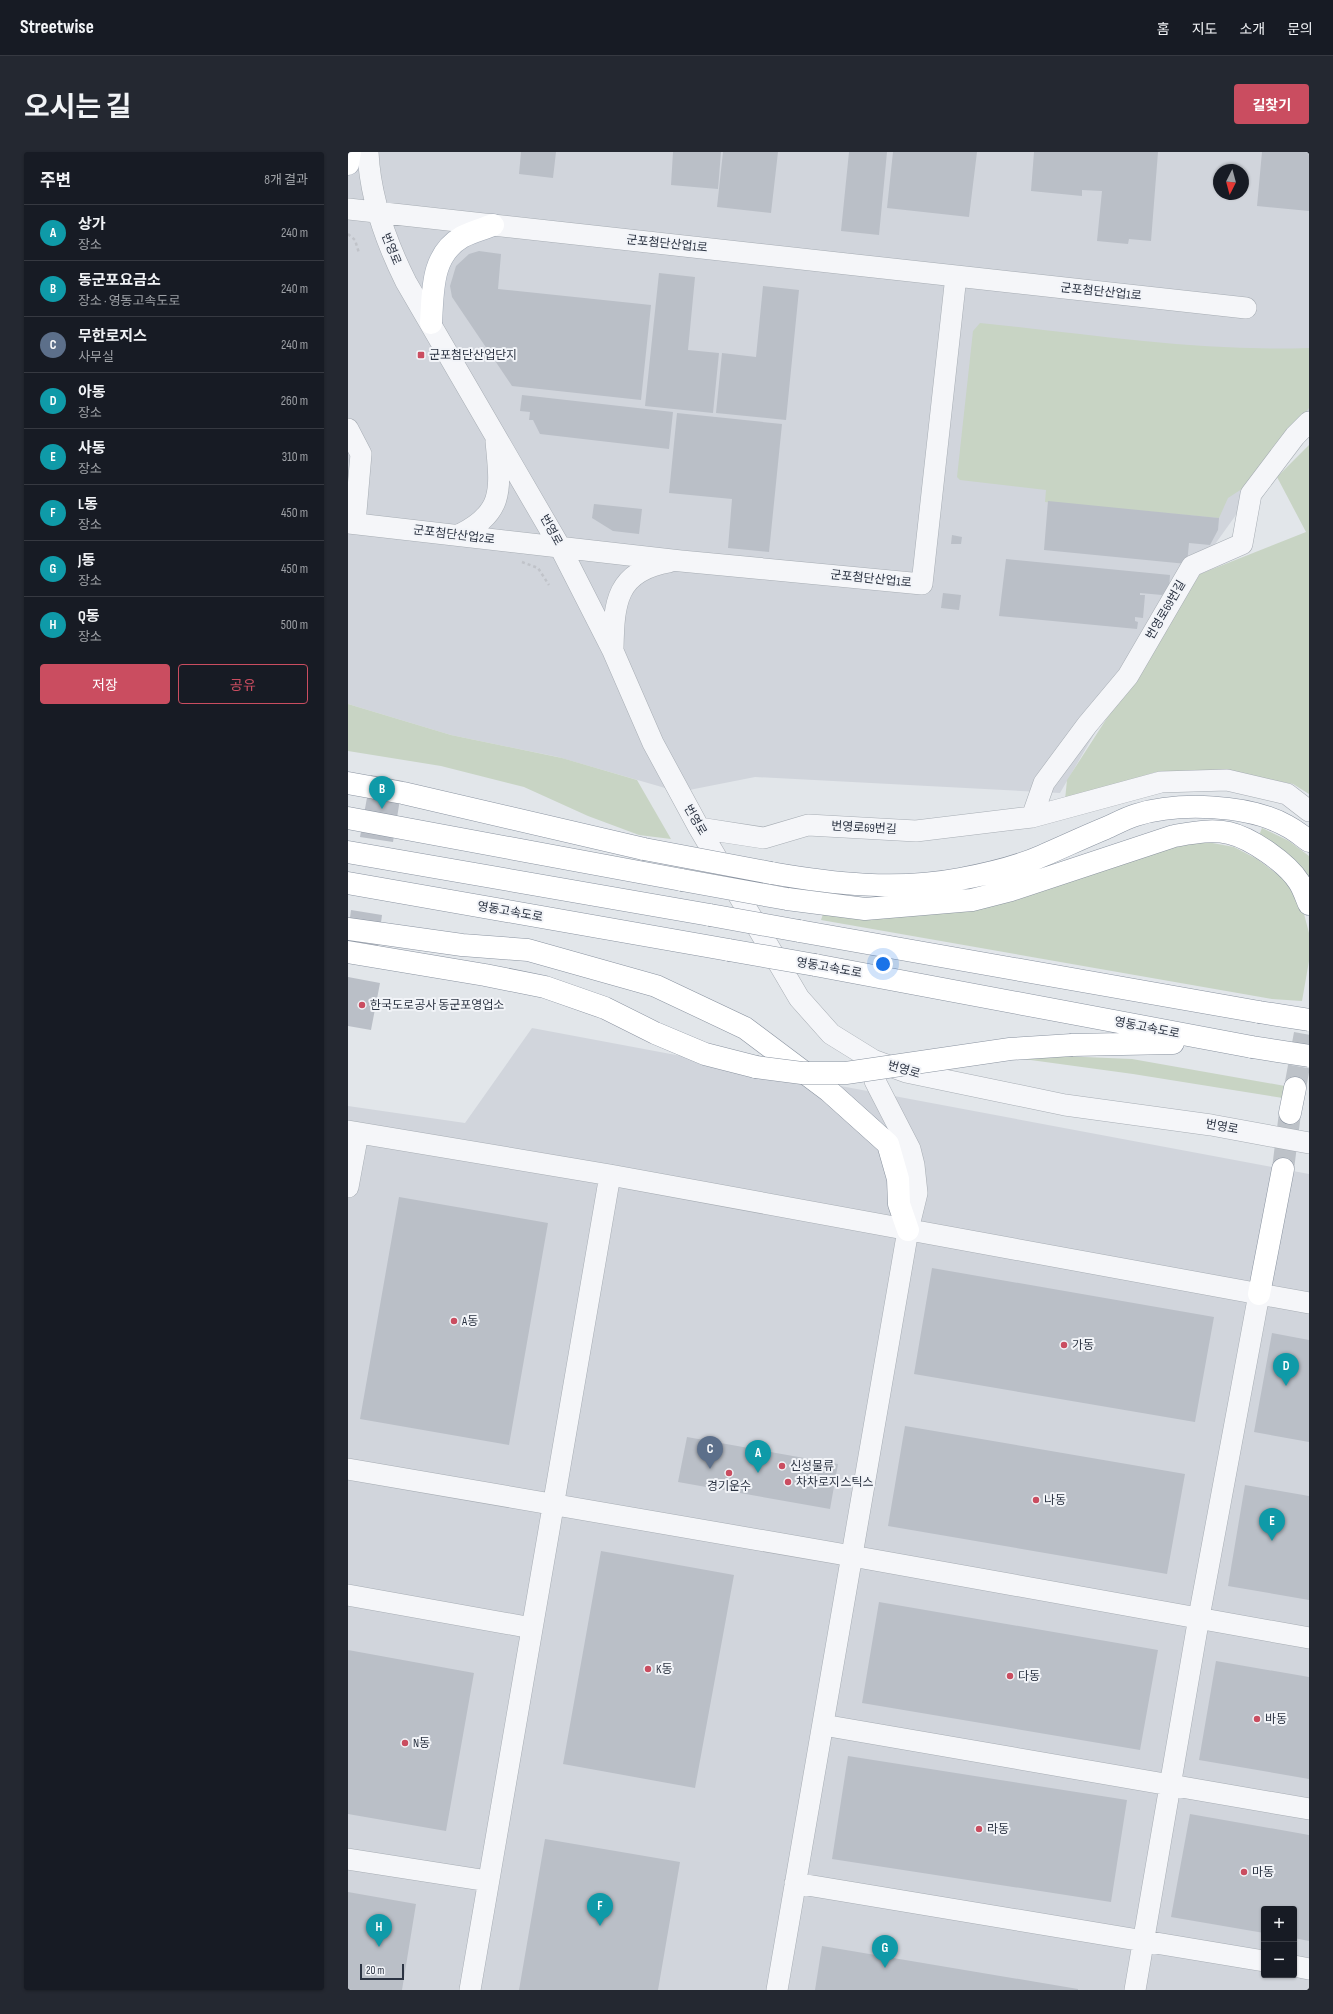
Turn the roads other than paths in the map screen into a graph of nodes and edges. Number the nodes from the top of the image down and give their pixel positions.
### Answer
1 (350, 152) edge
2 (368, 152) edge
3 (348, 164) edge
4 (348, 210) edge
5 (378, 213) junction
6 (493, 225) junction
7 (956, 276) junction
8 (1246, 308) dead end
9 (431, 323) junction
10 (1309, 422) edge
11 (348, 429) edge
12 (496, 434) junction
13 (352, 523) edge
14 (459, 535) junction
15 (560, 547) junction
16 (681, 560) junction
17 (613, 651) junction
18 (348, 783) edge
19 (1309, 811) edge
20 (1032, 817) junction
21 (348, 818) edge
22 (699, 828) junction
23 (1309, 841) edge
24 (348, 852) edge
25 (348, 883) edge
26 (1309, 904) edge
27 (348, 929) edge
28 (348, 952) edge
29 (1309, 1020) edge
30 (1227, 1043) junction
31 (1309, 1056) edge
32 (873, 1060) junction
33 (1295, 1088) tunnel mouth
34 (1290, 1113) tunnel mouth
35 (353, 1132) edge
36 (1309, 1143) edge
37 (1282, 1169) tunnel mouth
38 (610, 1175) junction
39 (348, 1187) edge
40 (908, 1230) junction
41 (1258, 1294) junction
42 (1309, 1303) edge
43 (348, 1469) edge
44 (553, 1504) junction
45 (852, 1556) junction
46 (348, 1595) edge
47 (1200, 1617) junction
48 (532, 1628) junction
49 (1309, 1638) edge
50 (823, 1725) junction
51 (1171, 1785) junction
52 (1309, 1809) edge
53 (348, 1859) edge
54 (488, 1881) junction
55 (795, 1882) junction
56 (1144, 1941) junction
57 (1261, 1960) edge
58 (1297, 1967) edge
59 (1309, 1969) edge
60 (470, 1990) edge
61 (777, 1990) edge
62 (1135, 1990) edge

1 - 3 main road
2 - 5 street, 번영로
4 - 5 street
5 - 6 street, 군포첨단산업1로
5 - 9 street, 번영로
6 - 7 street, 군포첨단산업1로
6 - 9 main road
7 - 8 street, 군포첨단산업1로
7 - 16 street, 군포첨단산업1로
9 - 12 street, 번영로
10 - 20 street, 번영로69번길
11 - 13 street
12 - 14 street
12 - 15 street, 번영로
13 - 14 street, 군포첨단산업2로
14 - 15 street, 군포첨단산업2로
15 - 16 street, 군포첨단산업1로
15 - 17 street, 번영로
16 - 17 street
17 - 22 street, 번영로
18 - 23 main road, bridge
19 - 20 street, 번영로69번길
20 - 22 street, 번영로69번길
21 - 26 main road, bridge
22 - 32 street, 번영로
24 - 29 main road, bridge
25 - 30 main road, 영동고속도로, bridge
27 - 40 main road
28 - 30 main road, bridge
30 - 31 main road, 영동고속도로, bridge
32 - 36 street, 번영로
32 - 40 street
33 - 34 main road
35 - 38 street
35 - 39 street
37 - 41 main road
38 - 40 street
38 - 44 street
40 - 41 street
40 - 45 street
41 - 42 street
41 - 47 street
43 - 44 street
44 - 45 street
44 - 48 street
45 - 47 street
45 - 50 street
46 - 48 street
47 - 49 street
47 - 51 street
48 - 54 street
50 - 51 street
50 - 55 street
51 - 52 street
51 - 56 street
53 - 54 street
54 - 60 street
55 - 56 street
55 - 61 street
56 - 57 street
56 - 62 street
58 - 59 street

